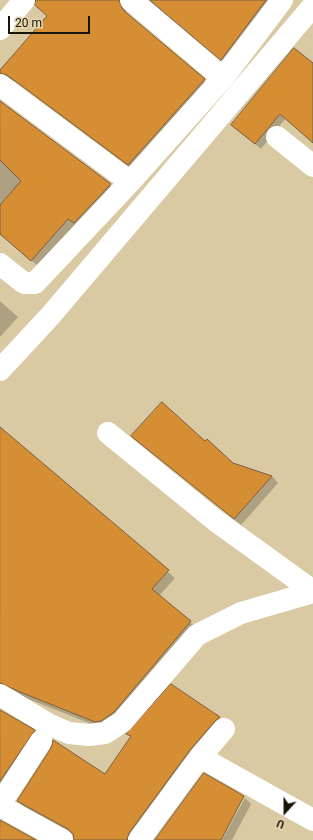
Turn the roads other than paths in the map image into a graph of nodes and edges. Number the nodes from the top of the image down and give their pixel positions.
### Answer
1 (24, 0) edge
2 (131, 0) edge
3 (282, 0) edge
4 (313, 6) edge
5 (0, 29) edge
6 (223, 78) junction
7 (0, 85) edge
8 (277, 137) dead end
9 (313, 166) edge
10 (130, 182) junction
11 (0, 264) edge
12 (0, 370) edge
13 (108, 433) dead end
14 (313, 592) edge
15 (0, 695) edge
16 (224, 729) dead end
17 (41, 741) dead end
18 (200, 757) junction
19 (0, 805) edge
20 (313, 820) edge
21 (62, 840) edge
22 (139, 840) edge

1 - 5 street
2 - 6 street
3 - 6 street
4 - 12 street
6 - 10 street
7 - 10 street
8 - 9 street
10 - 11 street
13 - 14 street
14 - 15 street
16 - 18 street
17 - 19 street
18 - 20 street
18 - 22 street
19 - 21 street

